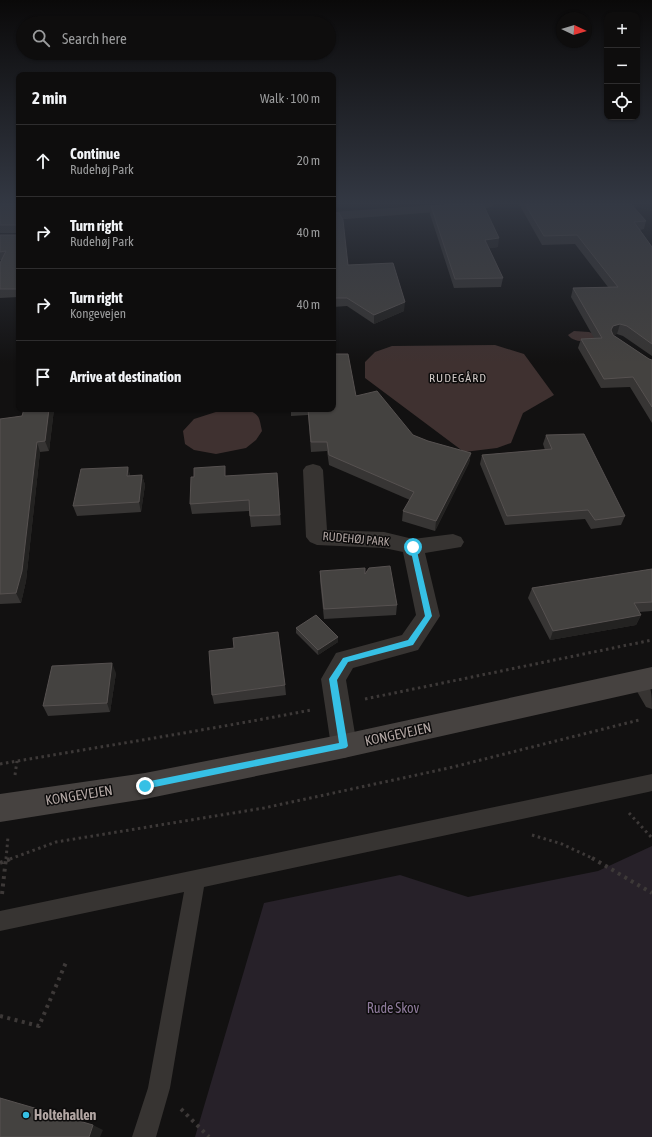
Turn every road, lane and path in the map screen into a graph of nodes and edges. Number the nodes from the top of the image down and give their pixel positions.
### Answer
1 (313, 470) dead end
2 (453, 542) dead end
3 (413, 547) junction
4 (648, 687) edge
5 (644, 719) dead end
6 (344, 746) junction
7 (652, 782) edge
8 (610, 792) junction
9 (0, 808) edge
10 (523, 834) dead end
11 (652, 838) edge
12 (0, 863) edge
13 (196, 880) junction
14 (652, 893) edge
15 (0, 921) edge
16 (67, 960) dead end
17 (0, 1016) edge
18 (160, 1088) junction
19 (144, 1137) edge
20 (210, 1137) edge

1 - 3 street, RUDEHØJ PARK
2 - 3 street, RUDEHØJ PARK
3 - 6 street
4 - 6 main road, KONGEVEJEN
5 - 12 path
6 - 9 main road, KONGEVEJEN
7 - 8 lane
8 - 11 path
8 - 13 lane
10 - 14 path
13 - 15 lane
13 - 18 lane
16 - 17 path
18 - 19 lane
18 - 20 path

